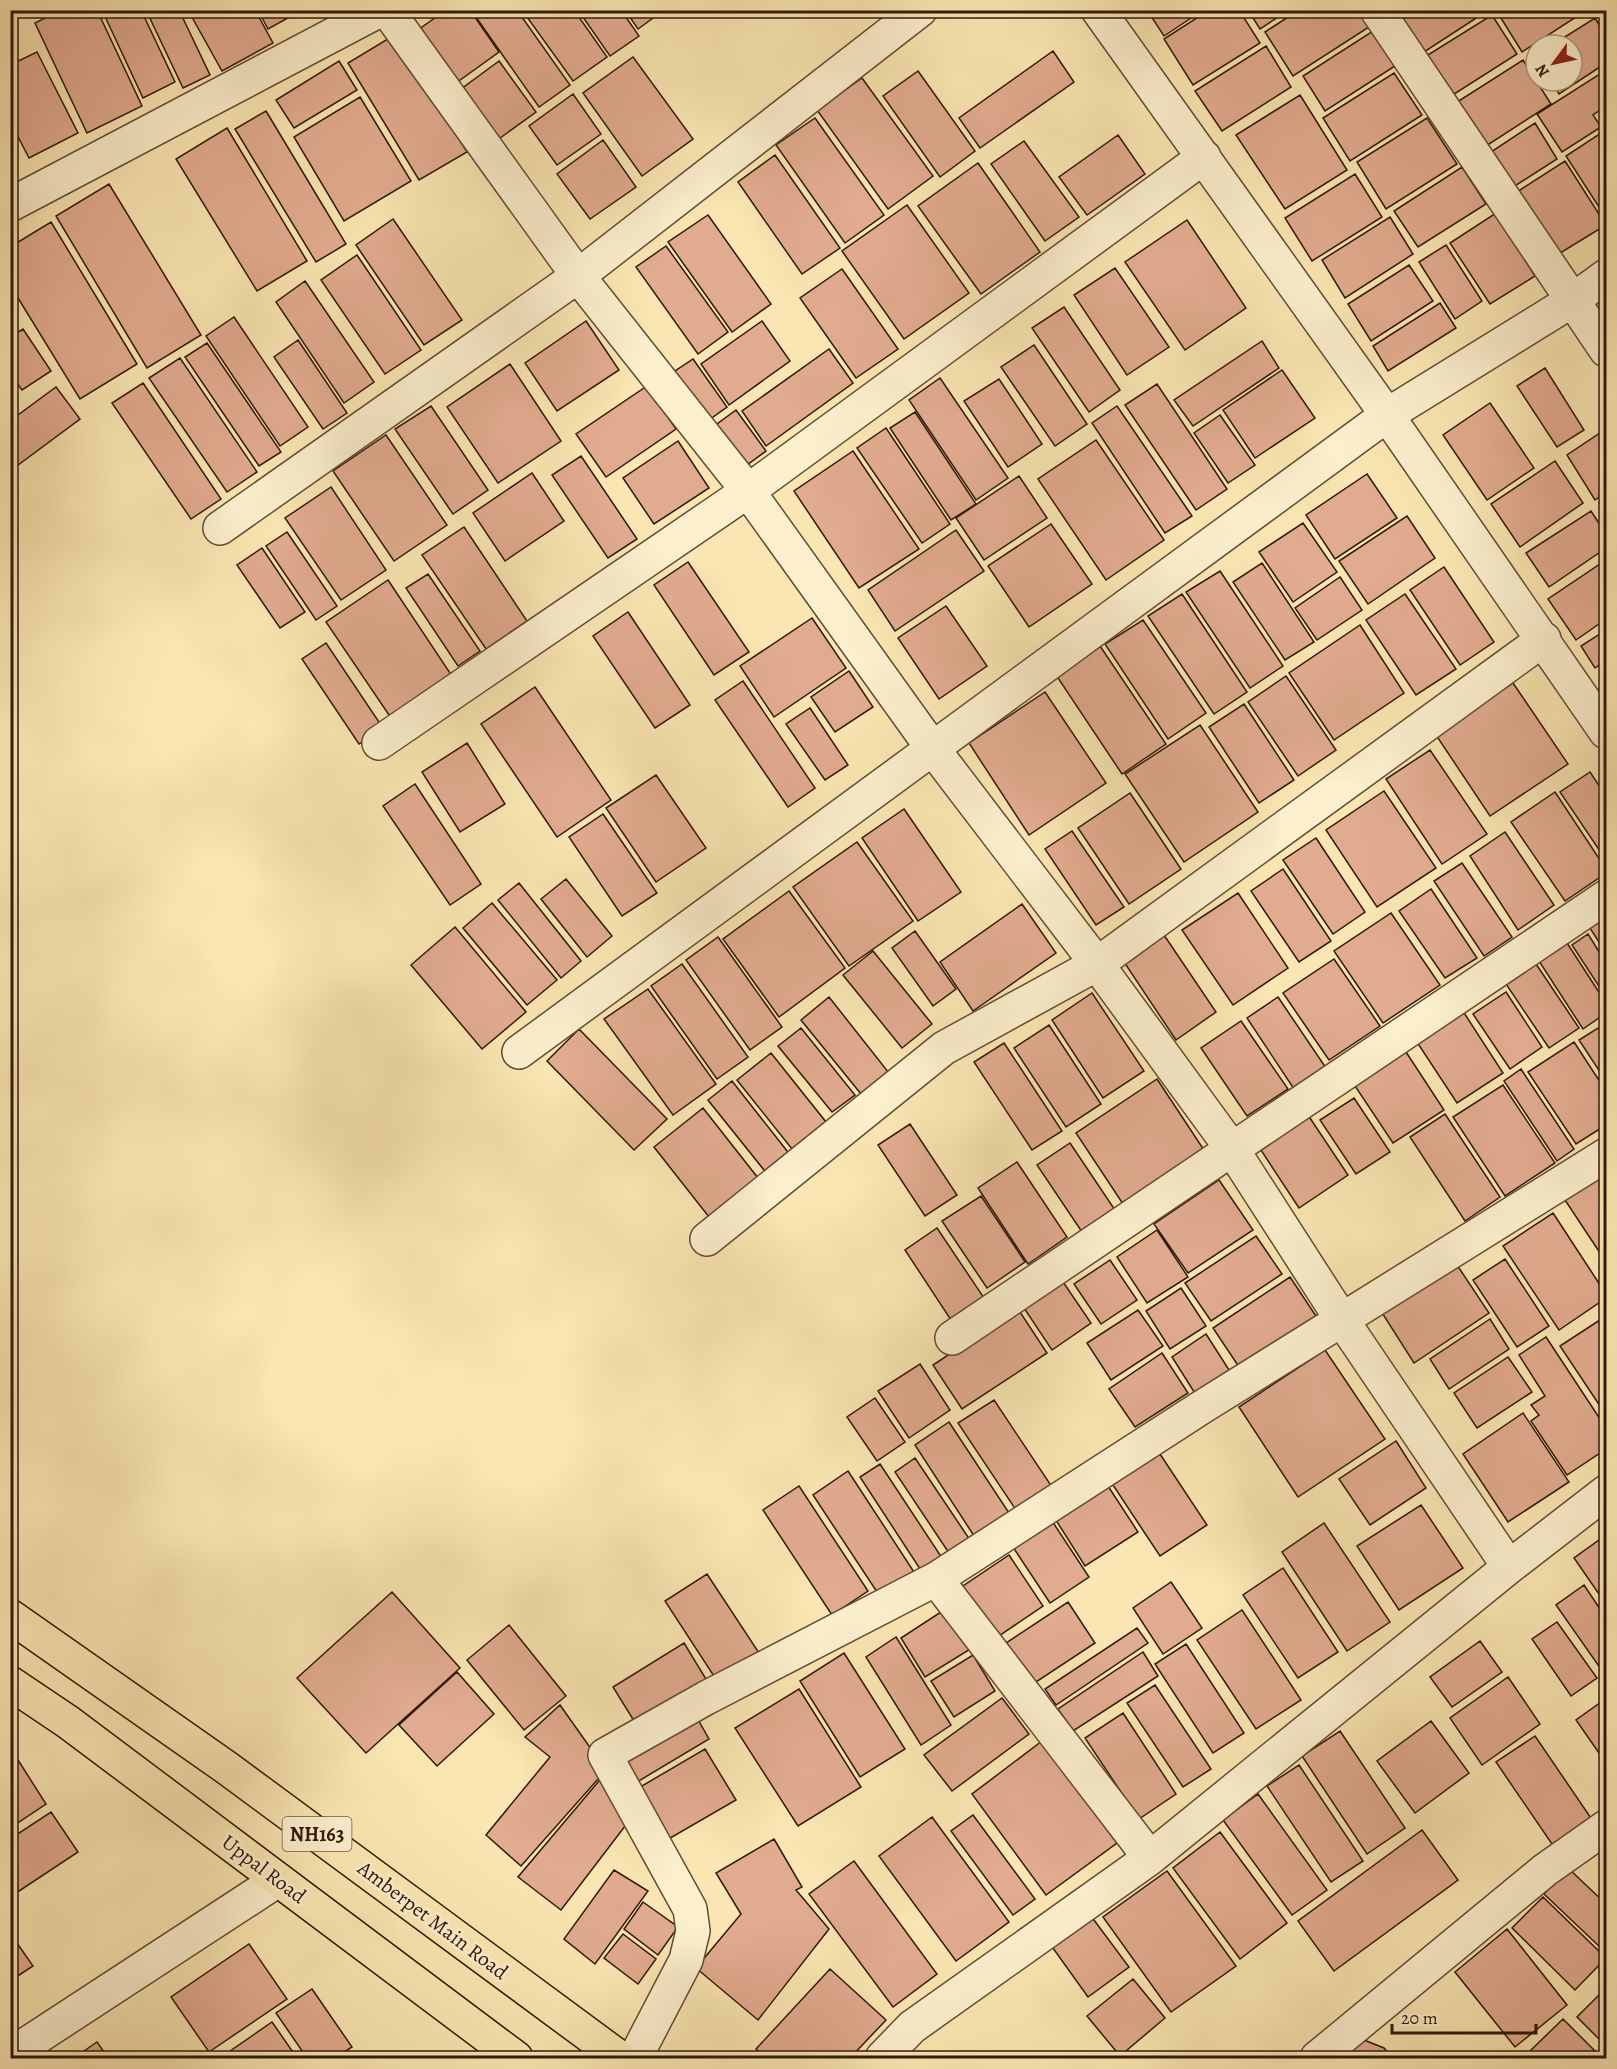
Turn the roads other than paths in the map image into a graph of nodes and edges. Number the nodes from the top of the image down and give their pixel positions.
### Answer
1 (380, 10) edge
2 (387, 10) edge
3 (920, 10) edge
4 (1098, 10) edge
5 (1377, 10) edge
6 (1204, 157) junction
7 (10, 205) edge
8 (578, 276) junction
9 (1606, 276) edge
10 (1573, 300) junction
11 (1606, 350) edge
12 (1387, 415) junction
13 (748, 491) junction
14 (220, 528) dead end
15 (1544, 639) junction
16 (1602, 716) edge
17 (379, 742) dead end
18 (933, 749) junction
19 (1606, 897) edge
20 (1097, 964) junction
21 (519, 1052) dead end
22 (1232, 1149) junction
23 (1606, 1155) edge
24 (707, 1239) dead end
25 (1342, 1320) junction
26 (952, 1338) dead end
27 (1606, 1492) edge
28 (1509, 1567) junction
29 (936, 1579) junction
30 (10, 1616) edge
31 (10, 1683) edge
32 (1606, 1827) edge
33 (1150, 1858) junction
34 (278, 1880) junction
35 (10, 2055) edge
36 (516, 2058) edge
37 (620, 2058) edge
38 (635, 2058) edge
39 (882, 2058) edge
40 (1317, 2058) edge

1 - 7 street
2 - 8 street
3 - 8 street
4 - 6 street
5 - 10 street
6 - 12 street
6 - 13 street
8 - 13 street
8 - 14 street
9 - 10 street
10 - 11 street
10 - 12 street
12 - 15 street
12 - 18 street
13 - 17 street
13 - 18 street
15 - 16 street
15 - 20 street
18 - 20 street
18 - 21 street
19 - 22 street
20 - 22 street
20 - 24 street
22 - 25 street
22 - 26 street
23 - 25 street
25 - 28 street
25 - 29 street
27 - 28 street
28 - 33 street
29 - 33 street
29 - 38 street
30 - 37 highway, Amberpet Main Road / NH163
31 - 34 highway, Uppal Road / NH163
32 - 40 street
33 - 39 street
34 - 35 street
34 - 36 highway, Uppal Road / NH163

